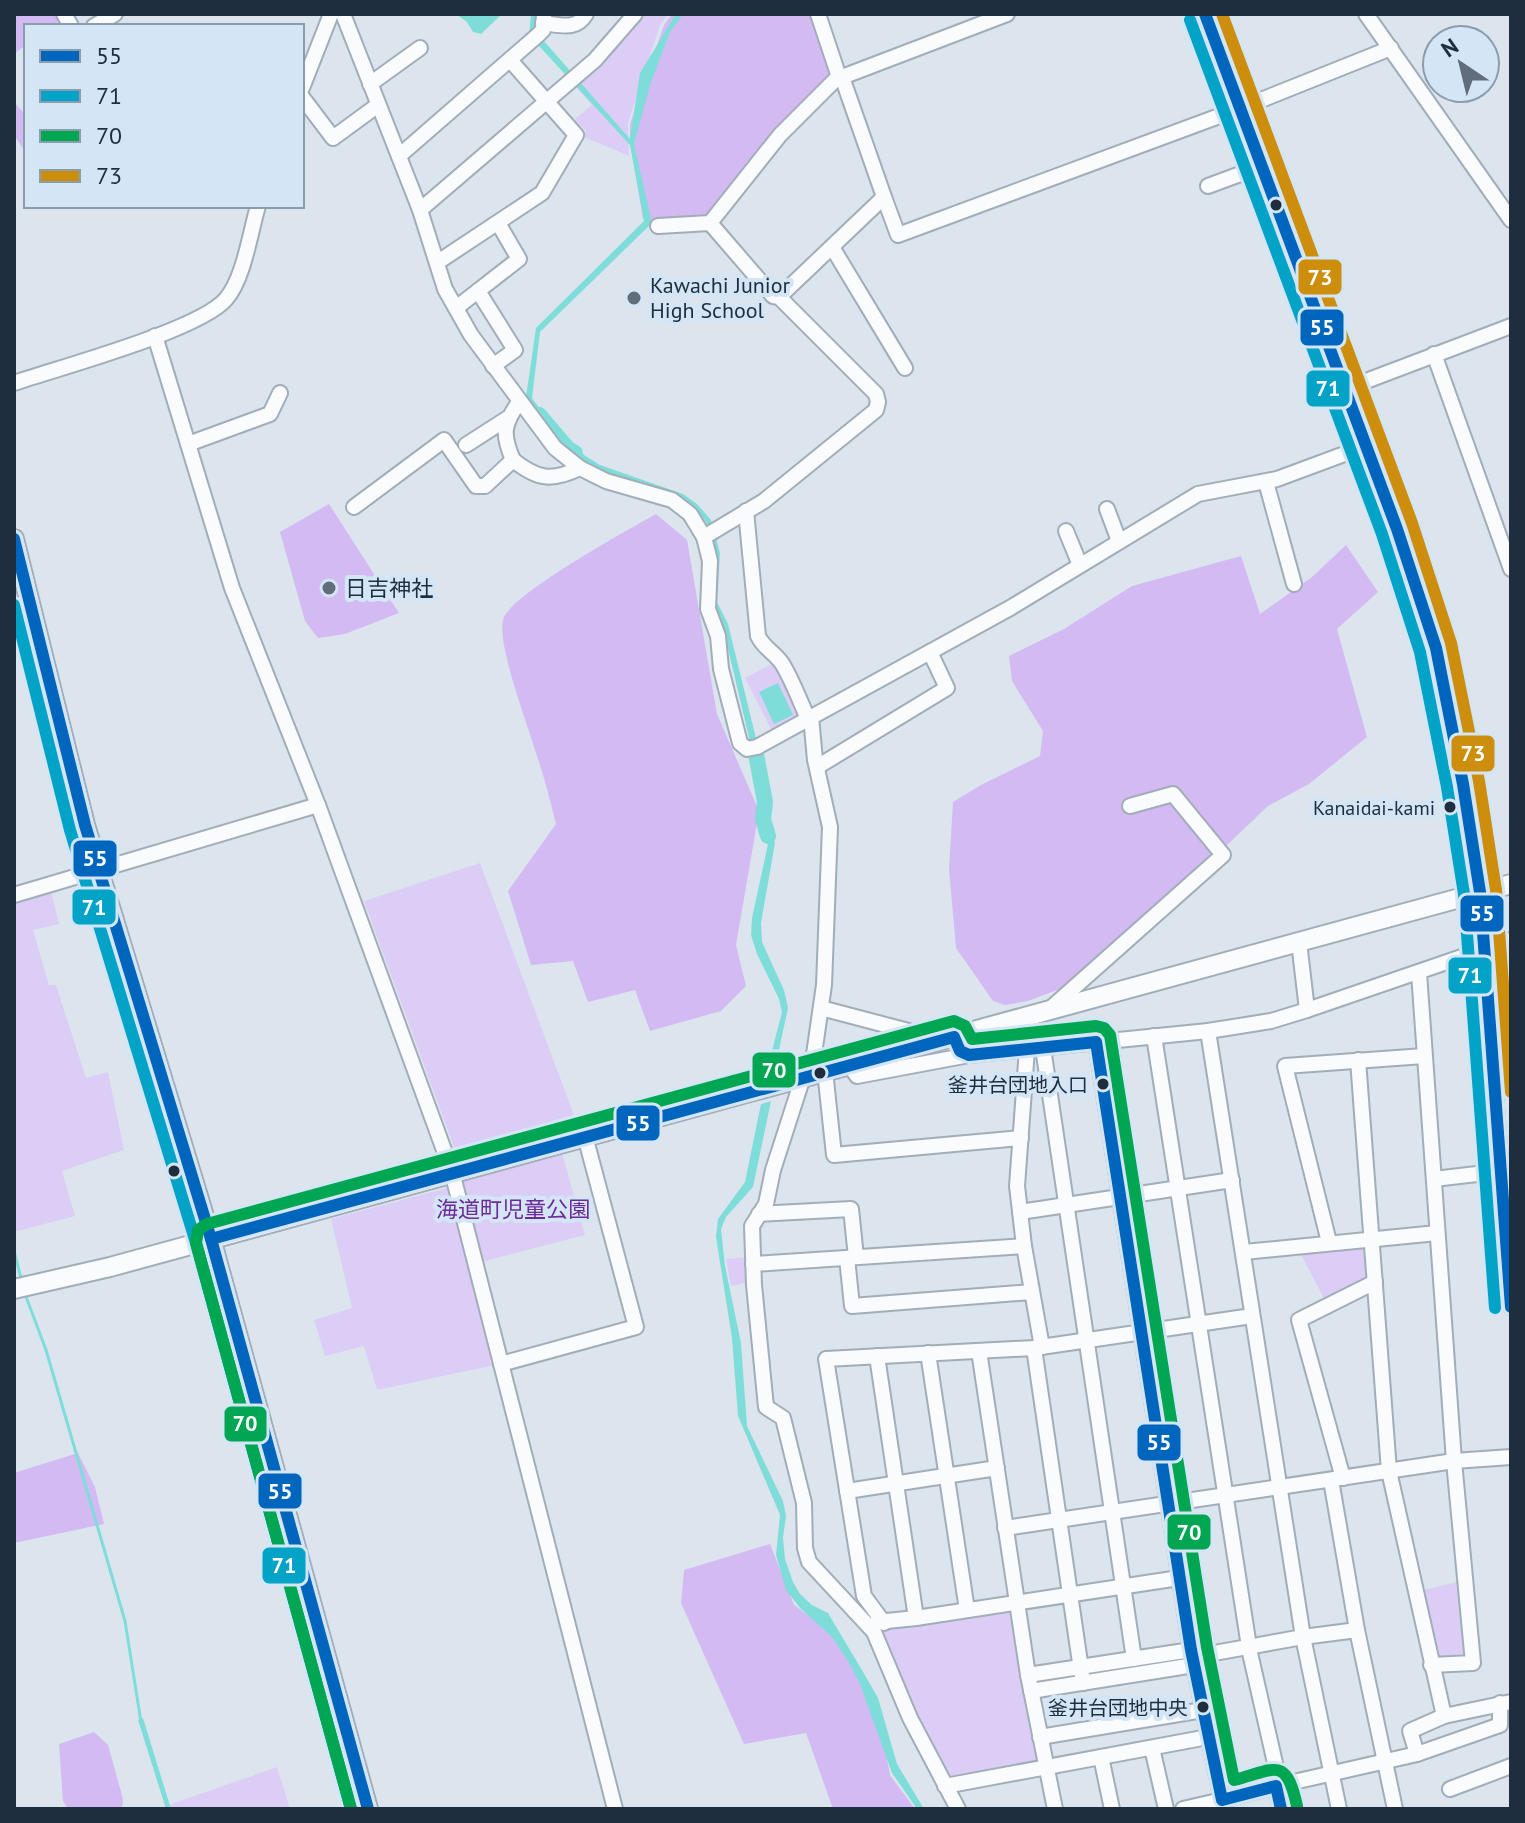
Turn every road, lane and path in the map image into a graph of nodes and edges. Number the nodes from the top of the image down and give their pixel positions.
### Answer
1 (115, 14) edge
2 (331, 14) edge
3 (343, 14) edge
4 (586, 14) edge
5 (635, 14) edge
6 (818, 14) edge
7 (1007, 14) edge
8 (1205, 14) edge
9 (1366, 14) edge
10 (98, 24) edge
11 (540, 28) edge
12 (420, 48) dead end
13 (1391, 48) junction
14 (510, 60) junction
15 (842, 77) junction
16 (304, 83) edge
17 (370, 84) junction
18 (304, 100) edge
19 (547, 103) junction
20 (378, 105) junction
21 (1241, 108) junction
22 (399, 156) junction
23 (1262, 166) junction
24 (1208, 186) dead end
25 (884, 197) junction
26 (257, 208) edge
27 (420, 210) junction
28 (1511, 220) edge
29 (498, 223) junction
30 (710, 223) junction
31 (658, 226) dead end
32 (832, 247) junction
33 (438, 262) junction
34 (478, 291) junction
35 (779, 297) junction
36 (456, 308) junction
37 (1511, 326) edge
38 (155, 336) junction
39 (1434, 354) junction
40 (493, 366) junction
41 (905, 368) dead end
42 (14, 383) edge
43 (1345, 389) junction
44 (280, 393) dead end
45 (519, 402) junction
46 (508, 418) junction
47 (188, 444) junction
48 (466, 445) dead end
49 (1366, 446) junction
50 (513, 460) junction
51 (580, 468) junction
52 (1266, 482) junction
53 (354, 507) dead end
54 (1107, 509) dead end
55 (746, 511) junction
56 (1066, 531) dead end
57 (709, 534) junction
58 (14, 539) edge
59 (1119, 541) junction
60 (1080, 565) junction
61 (1511, 569) edge
62 (1294, 584) dead end
63 (930, 652) junction
64 (810, 718) junction
65 (817, 767) junction
66 (318, 805) junction
67 (1130, 806) dead end
68 (98, 869) junction
69 (1511, 884) edge
70 (1480, 892) junction
71 (14, 895) edge
72 (1511, 940) edge
73 (1299, 942) junction
74 (1484, 949) junction
75 (1419, 973) junction
76 (821, 1008) junction
77 (1307, 1010) junction
78 (1047, 1011) junction
79 (1511, 1019) edge
80 (1490, 1022) junction
81 (1208, 1031) junction
82 (1154, 1036) junction
83 (954, 1037) junction
84 (1096, 1042) junction
85 (922, 1045) junction
86 (1043, 1048) junction
87 (1027, 1049) junction
88 (969, 1055) junction
89 (1424, 1056) junction
90 (1358, 1060) junction
91 (849, 1065) junction
92 (813, 1074) junction
93 (1511, 1075) edge
94 (1494, 1078) junction
95 (585, 1136) junction
96 (1021, 1138) junction
97 (1506, 1171) edge
98 (452, 1172) junction
99 (1434, 1179) junction
100 (1232, 1180) junction
101 (1178, 1189) junction
102 (1121, 1197) junction
103 (1066, 1206) junction
104 (1020, 1212) junction
105 (759, 1214) junction
106 (1437, 1233) junction
107 (1371, 1238) junction
108 (211, 1239) junction
109 (1329, 1242) junction
110 (1024, 1246) junction
111 (1244, 1252) junction
112 (852, 1258) junction
113 (753, 1264) junction
114 (1375, 1282) junction
115 (14, 1289) edge
116 (1032, 1292) junction
117 (1511, 1307) edge
118 (1252, 1316) junction
119 (1198, 1323) junction
120 (1142, 1333) junction
121 (1087, 1341) junction
122 (1038, 1348) junction
123 (979, 1351) junction
124 (928, 1353) junction
125 (877, 1356) junction
126 (501, 1364) junction
127 (1511, 1457) edge
128 (1454, 1461) junction
129 (997, 1468) junction
130 (1389, 1471) junction
131 (947, 1476) junction
132 (1337, 1479) junction
133 (896, 1484) junction
134 (1279, 1488) junction
135 (847, 1491) junction
136 (1225, 1496) junction
137 (1167, 1505) junction
138 (1112, 1513) junction
139 (1060, 1520) junction
140 (1005, 1528) junction
141 (1179, 1578) junction
142 (1123, 1586) junction
143 (1072, 1594) junction
144 (845, 1602) junction
145 (1016, 1602) junction
146 (967, 1610) junction
147 (916, 1618) junction
148 (884, 1623) junction
149 (1357, 1630) junction
150 (1303, 1637) junction
151 (1249, 1647) junction
152 (1192, 1657) junction
153 (1134, 1659) junction
154 (1431, 1665) junction
155 (1083, 1666) junction
156 (1028, 1675) junction
157 (1083, 1683) junction
158 (1031, 1691) junction
159 (1505, 1703) edge
160 (1203, 1710) junction
161 (1444, 1716) junction
162 (1040, 1737) junction
163 (1208, 1737) junction
164 (1152, 1748) junction
165 (1417, 1754) junction
166 (1101, 1757) junction
167 (1385, 1761) junction
168 (1511, 1766) edge
169 (1046, 1768) junction
170 (1331, 1773) junction
171 (945, 1786) junction
172 (1278, 1786) junction
173 (1450, 1789) dead end
174 (1222, 1804) edge
175 (368, 1809) edge
176 (615, 1809) edge
177 (958, 1809) edge
178 (1055, 1809) edge
179 (1112, 1809) edge
180 (1166, 1809) edge
181 (1183, 1809) edge
182 (1281, 1809) edge
183 (1339, 1809) edge
184 (1395, 1809) edge

1 - 10 street
2 - 16 street
3 - 17 street
4 - 11 street
5 - 19 street
6 - 15 street
7 - 15 street
8 - 21 street
9 - 13 street
11 - 14 street
12 - 17 street
13 - 21 street
13 - 28 street
14 - 19 street
14 - 22 street
15 - 25 street
15 - 30 street
17 - 20 street
18 - 20 street
19 - 27 street
19 - 29 street
20 - 22 street
21 - 23 street
21 - 25 street
22 - 27 street
23 - 24 street
23 - 43 street
25 - 32 street
26 - 38 street
27 - 33 street
29 - 33 street
29 - 34 street
30 - 31 street
30 - 35 street
32 - 35 street
32 - 41 street
33 - 36 street
34 - 36 street
34 - 40 street
35 - 55 street
36 - 40 street
37 - 39 street
38 - 42 street
38 - 47 street
39 - 43 street
39 - 61 street
40 - 45 street
43 - 49 street
44 - 47 street
45 - 46 street
45 - 51 street
46 - 48 street
46 - 50 street
47 - 66 street
49 - 52 street
49 - 70 street
50 - 51 street
50 - 53 street
51 - 57 street
52 - 59 street
52 - 62 street
54 - 59 street
55 - 57 street
55 - 64 street
56 - 60 street
57 - 64 street
58 - 68 main road
59 - 60 street
60 - 63 street
63 - 64 street
63 - 65 street
64 - 65 street
65 - 76 street
66 - 68 street
66 - 98 street
67 - 78 street
68 - 71 street
68 - 108 main road
69 - 70 main road
70 - 73 main road
70 - 74 street
72 - 74 street
73 - 77 street
73 - 78 main road
74 - 75 street
74 - 80 street
75 - 77 street
75 - 89 street
76 - 85 street
76 - 92 street
77 - 81 street
78 - 83 main road
79 - 80 street
80 - 94 street
81 - 82 street
81 - 100 street
82 - 84 street
82 - 101 street
83 - 85 main road
83 - 88 street
84 - 86 street
84 - 102 street
85 - 91 main road
86 - 87 street
86 - 103 street
87 - 88 street
87 - 96 street
88 - 91 street
89 - 90 street
89 - 99 street
90 - 107 street
90 - 109 street
91 - 92 main road
92 - 95 main road
92 - 96 street
92 - 105 street
93 - 94 street
94 - 97 street
95 - 98 main road
95 - 126 street
96 - 104 street
97 - 99 street
97 - 117 street
98 - 108 main road
98 - 126 street
99 - 106 street
100 - 101 street
100 - 111 street
101 - 102 street
101 - 119 street
102 - 103 street
102 - 120 street
103 - 104 street
103 - 121 street
104 - 110 street
105 - 112 street
105 - 113 street
106 - 107 street
106 - 128 street
107 - 109 street
107 - 114 street
108 - 115 main road
108 - 175 main road
109 - 111 street
110 - 112 street
110 - 116 street
111 - 118 street
112 - 113 street
112 - 116 street
113 - 144 street
114 - 130 street
114 - 132 street
116 - 122 street
118 - 119 street
118 - 134 street
119 - 120 street
119 - 136 street
120 - 121 street
120 - 137 street
121 - 122 street
121 - 138 street
122 - 123 street
122 - 139 street
123 - 124 street
123 - 129 street
124 - 125 street
124 - 131 street
125 - 133 street
125 - 135 street
126 - 176 street
127 - 128 street
128 - 130 street
128 - 154 street
129 - 131 street
129 - 140 street
130 - 132 street
130 - 154 street
131 - 133 street
131 - 146 street
132 - 134 street
132 - 149 street
133 - 135 street
133 - 147 street
134 - 136 street
134 - 150 street
135 - 148 street
136 - 137 street
136 - 151 street
137 - 138 street
137 - 141 street
138 - 139 street
138 - 142 street
139 - 140 street
139 - 143 street
140 - 145 street
141 - 142 street
141 - 152 street
142 - 143 street
142 - 153 street
143 - 145 street
143 - 155 street
144 - 148 street
144 - 171 street
145 - 146 street
145 - 156 street
146 - 147 street
147 - 148 street
149 - 150 street
149 - 167 street
150 - 151 street
150 - 170 street
151 - 152 street
151 - 172 street
152 - 153 street
152 - 157 street
152 - 160 street
153 - 155 street
154 - 161 street
155 - 156 street
155 - 157 street
156 - 158 street
157 - 158 street
158 - 162 street
159 - 161 street
159 - 165 street
160 - 162 street
160 - 163 street
161 - 165 street
162 - 169 street
163 - 164 street
163 - 174 street
164 - 166 street
164 - 180 street
165 - 167 street
166 - 169 street
166 - 179 street
167 - 170 street
167 - 184 street
168 - 173 street
169 - 171 street
169 - 178 street
170 - 172 street
170 - 183 street
171 - 177 street
172 - 174 street
172 - 182 street
174 - 181 street

